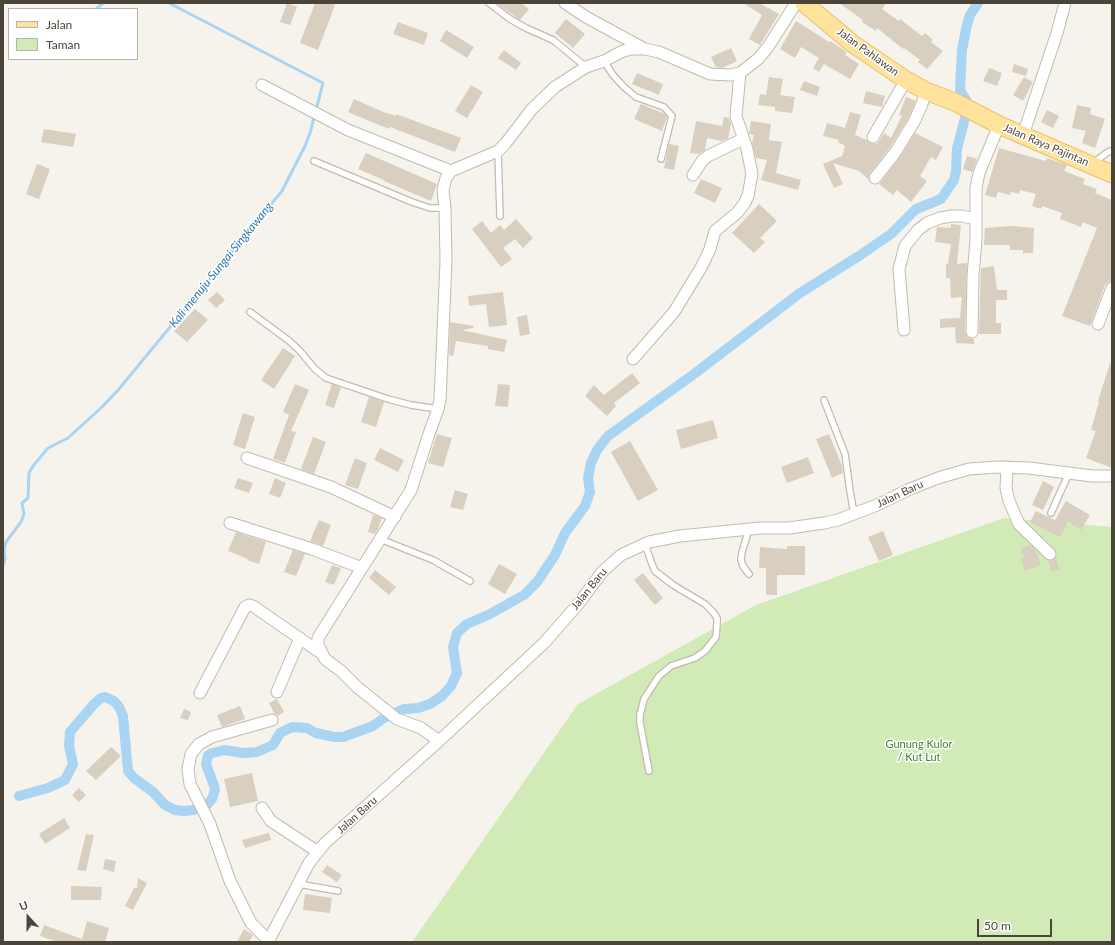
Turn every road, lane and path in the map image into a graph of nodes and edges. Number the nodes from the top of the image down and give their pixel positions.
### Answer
1 (489, 3) edge
2 (565, 3) edge
3 (796, 3) edge
4 (804, 3) edge
5 (1065, 3) edge
6 (646, 49) junction
7 (604, 61) junction
8 (586, 67) junction
9 (740, 73) junction
10 (906, 80) junction
11 (262, 86) dead end
12 (931, 92) junction
13 (981, 116) joint
14 (999, 125) junction
15 (1023, 135) junction
16 (873, 136) dead end
17 (743, 139) junction
18 (498, 151) junction
19 (1112, 151) edge
20 (660, 159) dead end
21 (314, 161) dead end
22 (1091, 165) junction
23 (451, 171) junction
24 (1112, 174) edge
25 (693, 175) dead end
26 (875, 178) dead end
27 (445, 208) junction
28 (500, 216) dead end
29 (976, 218) junction
30 (1112, 288) edge
31 (250, 312) dead end
32 (1098, 324) dead end
33 (904, 330) dead end
34 (972, 332) dead end
35 (633, 359) dead end
36 (824, 400) dead end
37 (438, 409) junction
38 (247, 458) dead end
39 (1007, 467) junction
40 (1069, 473) junction
41 (1112, 476) edge
42 (1051, 514) dead end
43 (854, 515) junction
44 (395, 517) junction
45 (230, 523) dead end
46 (749, 529) junction
47 (380, 539) junction
48 (645, 544) junction
49 (1050, 554) dead end
50 (362, 568) junction
51 (749, 574) dead end
52 (470, 581) dead end
53 (300, 638) junction
54 (321, 652) junction
55 (277, 692) dead end
56 (200, 693) dead end
57 (272, 720) dead end
58 (439, 741) junction
59 (649, 771) dead end
60 (262, 808) dead end
61 (318, 852) junction
62 (299, 884) junction
63 (338, 891) dead end
64 (268, 942) edge

1 - 8 lane
2 - 6 street
3 - 9 street
4 - 10 main road, Jalan Pahlawan
5 - 15 street
6 - 7 street
6 - 9 street
7 - 8 street
7 - 20 lane
8 - 18 street
9 - 17 street
10 - 12 main road, Jalan Pahlawan
10 - 16 street
11 - 23 street
12 - 13 main road, Jalan Pahlawan
12 - 26 street
13 - 14 main road, Jalan Raya Pajintan
14 - 15 main road, Jalan Raya Pajintan
14 - 29 street
15 - 22 main road, Jalan Raya Pajintan
17 - 25 street
17 - 35 street
18 - 23 street
18 - 28 lane
19 - 22 lane
21 - 27 lane
22 - 24 main road, Jalan Raya Pajintan
23 - 27 street
27 - 37 street
29 - 33 street
29 - 34 street
30 - 32 street
31 - 37 lane
36 - 43 lane
37 - 44 street
38 - 44 street
39 - 40 street, Jalan Baru
39 - 43 street, Jalan Baru
39 - 49 street
40 - 41 street, Jalan Baru
40 - 42 lane
43 - 46 street, Jalan Baru
44 - 47 street
45 - 50 street
46 - 48 street, Jalan Baru
46 - 51 lane
47 - 50 street
47 - 52 lane
48 - 58 street, Jalan Baru
48 - 59 lane
50 - 54 street
53 - 54 street
53 - 55 street
53 - 56 street
54 - 58 street
57 - 64 street
58 - 61 street, Jalan Baru
60 - 61 street
61 - 62 street, Jalan Baru
62 - 63 lane
62 - 64 street, Jalan Baru

